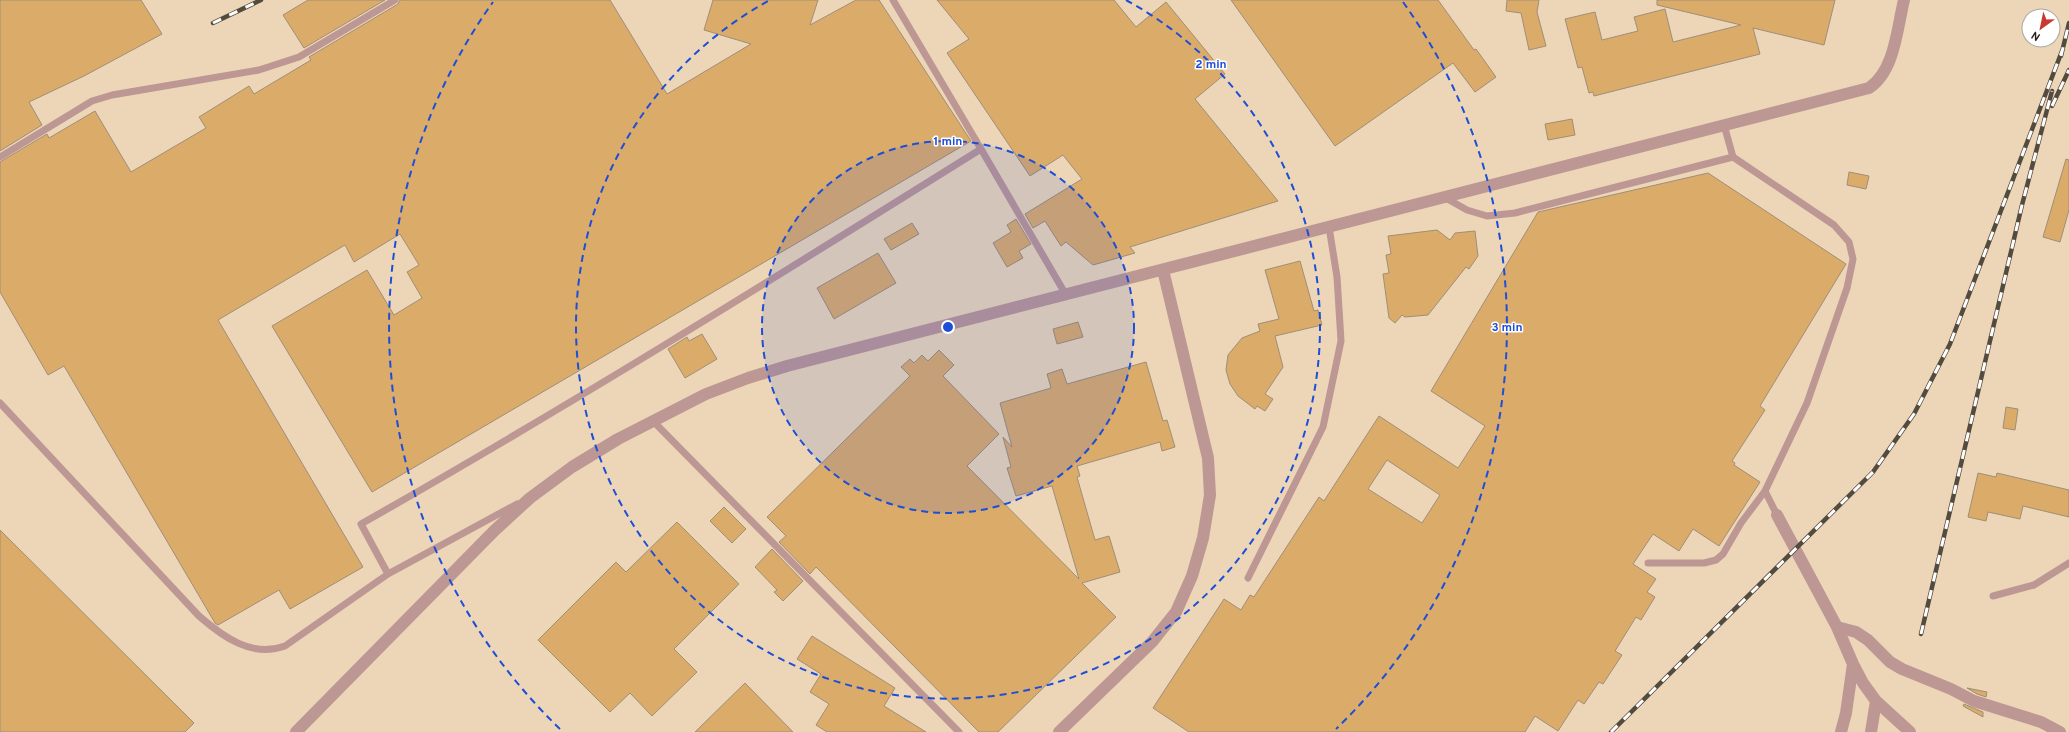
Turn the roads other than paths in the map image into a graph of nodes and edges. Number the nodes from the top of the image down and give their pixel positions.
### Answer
1 (395, 0) edge
2 (893, 0) edge
3 (1904, 0) edge
4 (1724, 125) junction
5 (981, 149) junction
6 (0, 157) edge
7 (1733, 157) junction
8 (1444, 197) junction
9 (1329, 227) junction
10 (1163, 270) junction
11 (1066, 295) junction
12 (0, 403) edge
13 (653, 421) junction
14 (1765, 491) junction
15 (530, 498) junction
16 (1777, 515) joint
17 (1648, 563) dead end
18 (2069, 563) edge
19 (388, 574) junction
20 (1248, 578) dead end
21 (1993, 596) dead end
22 (1837, 627) junction
23 (1852, 664) junction
24 (1876, 701) junction
25 (296, 732) edge
26 (960, 732) edge
27 (1059, 732) edge
28 (1841, 732) edge
29 (1870, 732) edge
30 (1910, 732) edge
31 (2060, 732) edge

1 - 6 lane
2 - 5 lane
3 - 4 street
4 - 7 lane
4 - 8 street
5 - 11 lane
5 - 19 lane
7 - 8 lane
7 - 14 lane
8 - 9 street
9 - 10 street
9 - 20 lane
10 - 11 street
10 - 27 street
11 - 13 street
12 - 19 lane
13 - 15 street
13 - 26 lane
14 - 16 lane
14 - 17 lane
15 - 19 lane
15 - 25 street
16 - 22 street
18 - 21 lane
22 - 23 street
22 - 31 street
23 - 24 street
23 - 28 street
24 - 29 street
24 - 30 street

